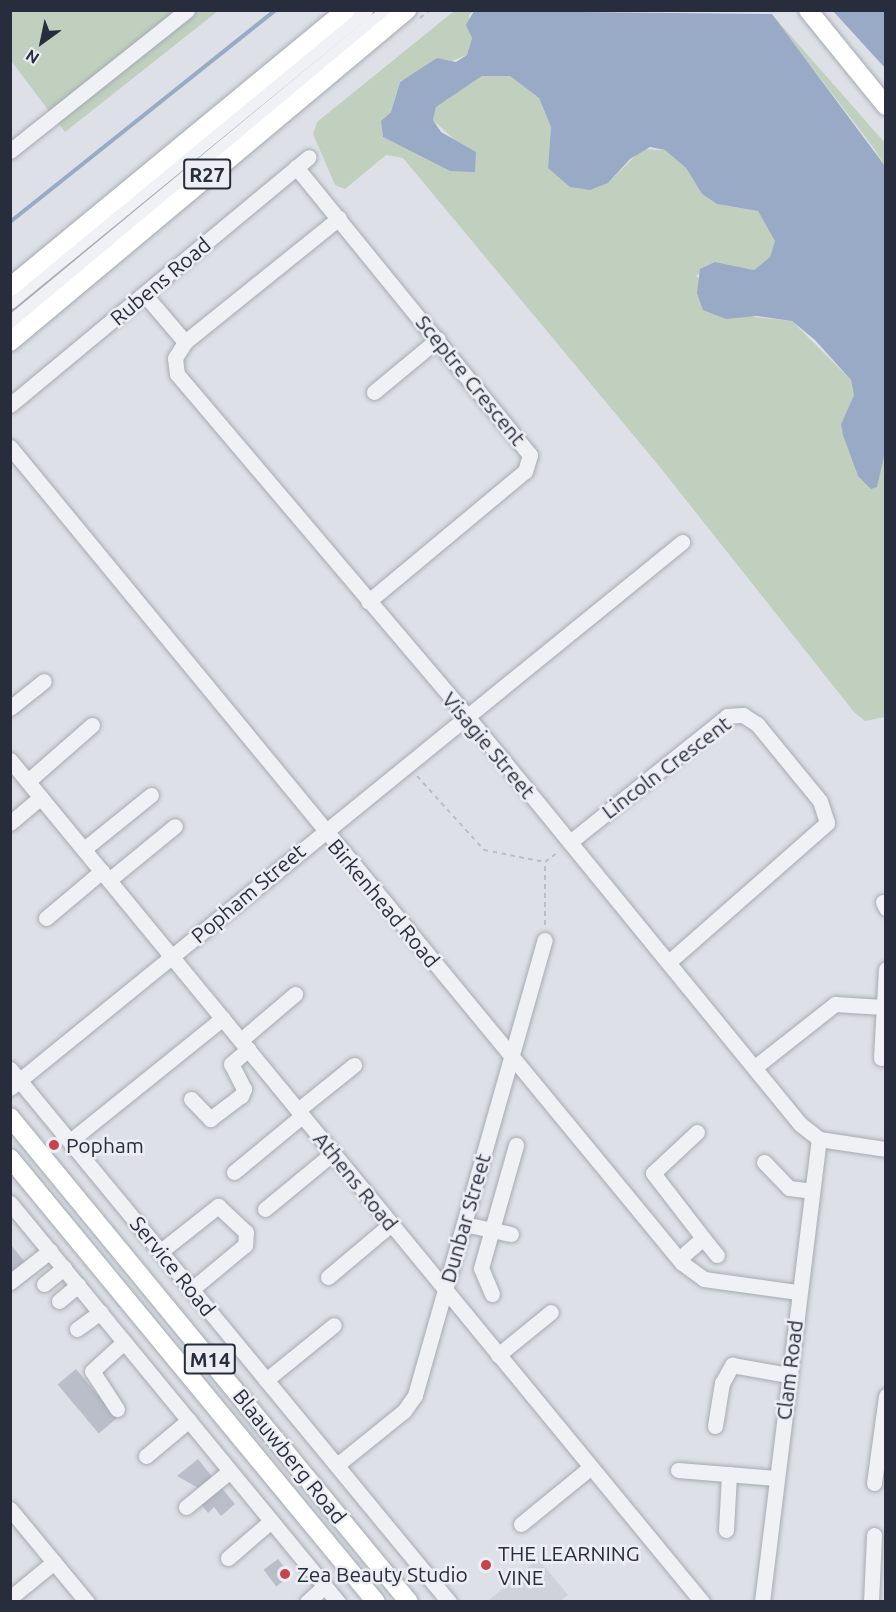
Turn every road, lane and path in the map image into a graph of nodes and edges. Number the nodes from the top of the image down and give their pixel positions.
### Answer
1 (187, 10) edge
2 (346, 10) edge
3 (365, 10) edge
4 (389, 10) edge
5 (407, 10) edge
6 (808, 10) edge
7 (885, 105) edge
8 (10, 151) edge
9 (309, 157) dead end
10 (296, 167) junction
11 (339, 218) junction
12 (10, 286) edge
13 (145, 295) junction
14 (10, 301) edge
15 (10, 323) edge
16 (438, 339) junction
17 (10, 342) edge
18 (185, 342) junction
19 (374, 392) dead end
20 (10, 405) edge
21 (10, 447) edge
22 (682, 542) dead end
23 (368, 602) junction
24 (44, 681) dead end
25 (10, 708) edge
26 (470, 720) junction
27 (92, 725) dead end
28 (10, 760) edge
29 (407, 765) junction
30 (28, 781) junction
31 (151, 795) dead end
32 (41, 797) junction
33 (10, 823) edge
34 (175, 826) dead end
35 (324, 830) junction
36 (570, 842) junction
37 (84, 849) junction
38 (545, 862) junction
39 (105, 875) junction
40 (46, 918) dead end
41 (545, 940) joint
42 (172, 956) junction
43 (669, 961) junction
44 (885, 969) edge
45 (295, 994) dead end
46 (883, 1007) junction
47 (222, 1018) junction
48 (244, 1044) junction
49 (512, 1056) junction
50 (881, 1058) dead end
51 (354, 1065) dead end
52 (755, 1067) junction
53 (14, 1079) edge
54 (191, 1099) dead end
55 (300, 1113) junction
56 (10, 1117) edge
57 (697, 1132) dead end
58 (819, 1140) junction
59 (70, 1141) junction
60 (516, 1144) dead end
61 (885, 1149) edge
62 (333, 1153) junction
63 (10, 1158) edge
64 (764, 1162) dead end
65 (234, 1172) dead end
66 (812, 1191) junction
67 (10, 1203) edge
68 (266, 1209) dead end
69 (16, 1221) edge
70 (391, 1224) junction
71 (464, 1224) junction
72 (490, 1231) junction
73 (511, 1234) dead end
74 (703, 1239) junction
75 (50, 1251) junction
76 (161, 1251) junction
77 (717, 1255) dead end
78 (679, 1259) junction
79 (64, 1268) junction
80 (328, 1277) dead end
81 (10, 1282) edge
82 (44, 1284) dead end
83 (78, 1285) junction
84 (192, 1289) junction
85 (445, 1290) junction
86 (798, 1292) junction
87 (492, 1294) dead end
88 (59, 1301) dead end
89 (100, 1312) junction
90 (551, 1312) dead end
91 (334, 1326) dead end
92 (77, 1329) dead end
93 (124, 1342) junction
94 (498, 1355) junction
95 (788, 1375) junction
96 (266, 1380) junction
97 (885, 1396) edge
98 (117, 1408) dead end
99 (189, 1420) junction
100 (715, 1426) dead end
101 (146, 1456) dead end
102 (337, 1465) junction
103 (591, 1467) junction
104 (678, 1470) dead end
105 (230, 1471) junction
106 (729, 1474) junction
107 (776, 1478) junction
108 (874, 1483) dead end
109 (186, 1507) dead end
110 (10, 1509) edge
111 (272, 1521) junction
112 (521, 1524) dead end
113 (726, 1530) dead end
114 (874, 1535) dead end
115 (228, 1557) dead end
116 (881, 1559) edge
117 (54, 1562) junction
118 (325, 1586) junction
119 (10, 1598) edge
120 (87, 1602) edge
121 (307, 1602) edge
122 (338, 1602) edge
123 (376, 1602) edge
124 (409, 1602) edge
125 (449, 1602) edge
126 (702, 1602) edge
127 (762, 1602) edge
128 (871, 1602) edge

1 - 8 street
2 - 12 main road, R27
3 - 14 street
4 - 15 street
5 - 17 main road, R27
6 - 7 main road
9 - 10 street, Rubens Road
10 - 11 street, Sceptre Crescent
10 - 13 street, Rubens Road
11 - 16 street, Sceptre Crescent
11 - 18 street
13 - 18 street
13 - 20 street, Rubens Road
16 - 19 street
16 - 23 street, Sceptre Crescent
18 - 23 street, Visagie Street
21 - 35 street, Birkenhead Road
22 - 26 street, Popham Street
23 - 26 street, Visagie Street
24 - 25 street
26 - 29 street, Popham Street
26 - 36 street, Visagie Street
27 - 30 street
28 - 30 street, Athens Road
29 - 35 street, Popham Street
29 - 38 path
30 - 32 street, Athens Road
31 - 37 street
32 - 33 street
32 - 37 street, Athens Road
34 - 39 street
35 - 42 street, Popham Street
35 - 49 street, Birkenhead Road
36 - 38 path
36 - 43 street, Visagie Street
36 - 43 street, Lincoln Crescent
37 - 39 street, Athens Road
38 - 41 path
39 - 40 street
39 - 42 street, Athens Road
41 - 49 street, Dunbar Street
42 - 47 street, Athens Road
42 - 53 street, Popham Street
43 - 52 street, Visagie Street
44 - 46 street
45 - 48 street
46 - 50 street
46 - 52 street
47 - 48 street, Athens Road
47 - 59 street
48 - 54 street
48 - 55 street, Athens Road
49 - 71 street, Dunbar Street
49 - 78 street, Birkenhead Road
51 - 55 street
52 - 58 street, Visagie Street
53 - 59 street, Service Road
55 - 62 street, Athens Road
55 - 65 street
56 - 124 main road, Blaauwberg Road / M14
57 - 74 street
58 - 61 street
58 - 66 street, Clam Road
59 - 76 street, Service Road
60 - 72 street
62 - 68 street
62 - 70 street, Athens Road
63 - 123 main road, Blaauwberg Road / M14
64 - 66 street
66 - 86 street, Clam Road
67 - 69 street
69 - 75 street
70 - 80 street
70 - 85 street, Athens Road
71 - 72 street
71 - 85 street, Dunbar Street
72 - 73 street
72 - 87 street
74 - 77 street
74 - 78 street
75 - 79 street
75 - 81 street
76 - 84 street, Service Road
76 - 84 street
78 - 86 street, Birkenhead Road
79 - 82 street
79 - 83 street
83 - 88 street
83 - 89 street
84 - 96 street, Service Road
85 - 94 street, Athens Road
85 - 102 street, Dunbar Street
86 - 95 street, Clam Road
89 - 92 street
89 - 93 street
90 - 94 street
91 - 96 street
93 - 98 street
93 - 99 street
94 - 103 street, Athens Road
95 - 100 street
95 - 107 street, Clam Road
96 - 102 street, Service Road
97 - 108 street
99 - 101 street
99 - 105 street
102 - 125 street, Service Road
103 - 112 street
103 - 126 street, Athens Road
104 - 106 street
105 - 109 street
105 - 111 street
106 - 107 street
106 - 113 street
107 - 127 street, Clam Road
110 - 117 street
111 - 115 street
111 - 118 street
114 - 116 street
116 - 128 street
117 - 119 street
117 - 120 street
118 - 121 street
118 - 122 street

